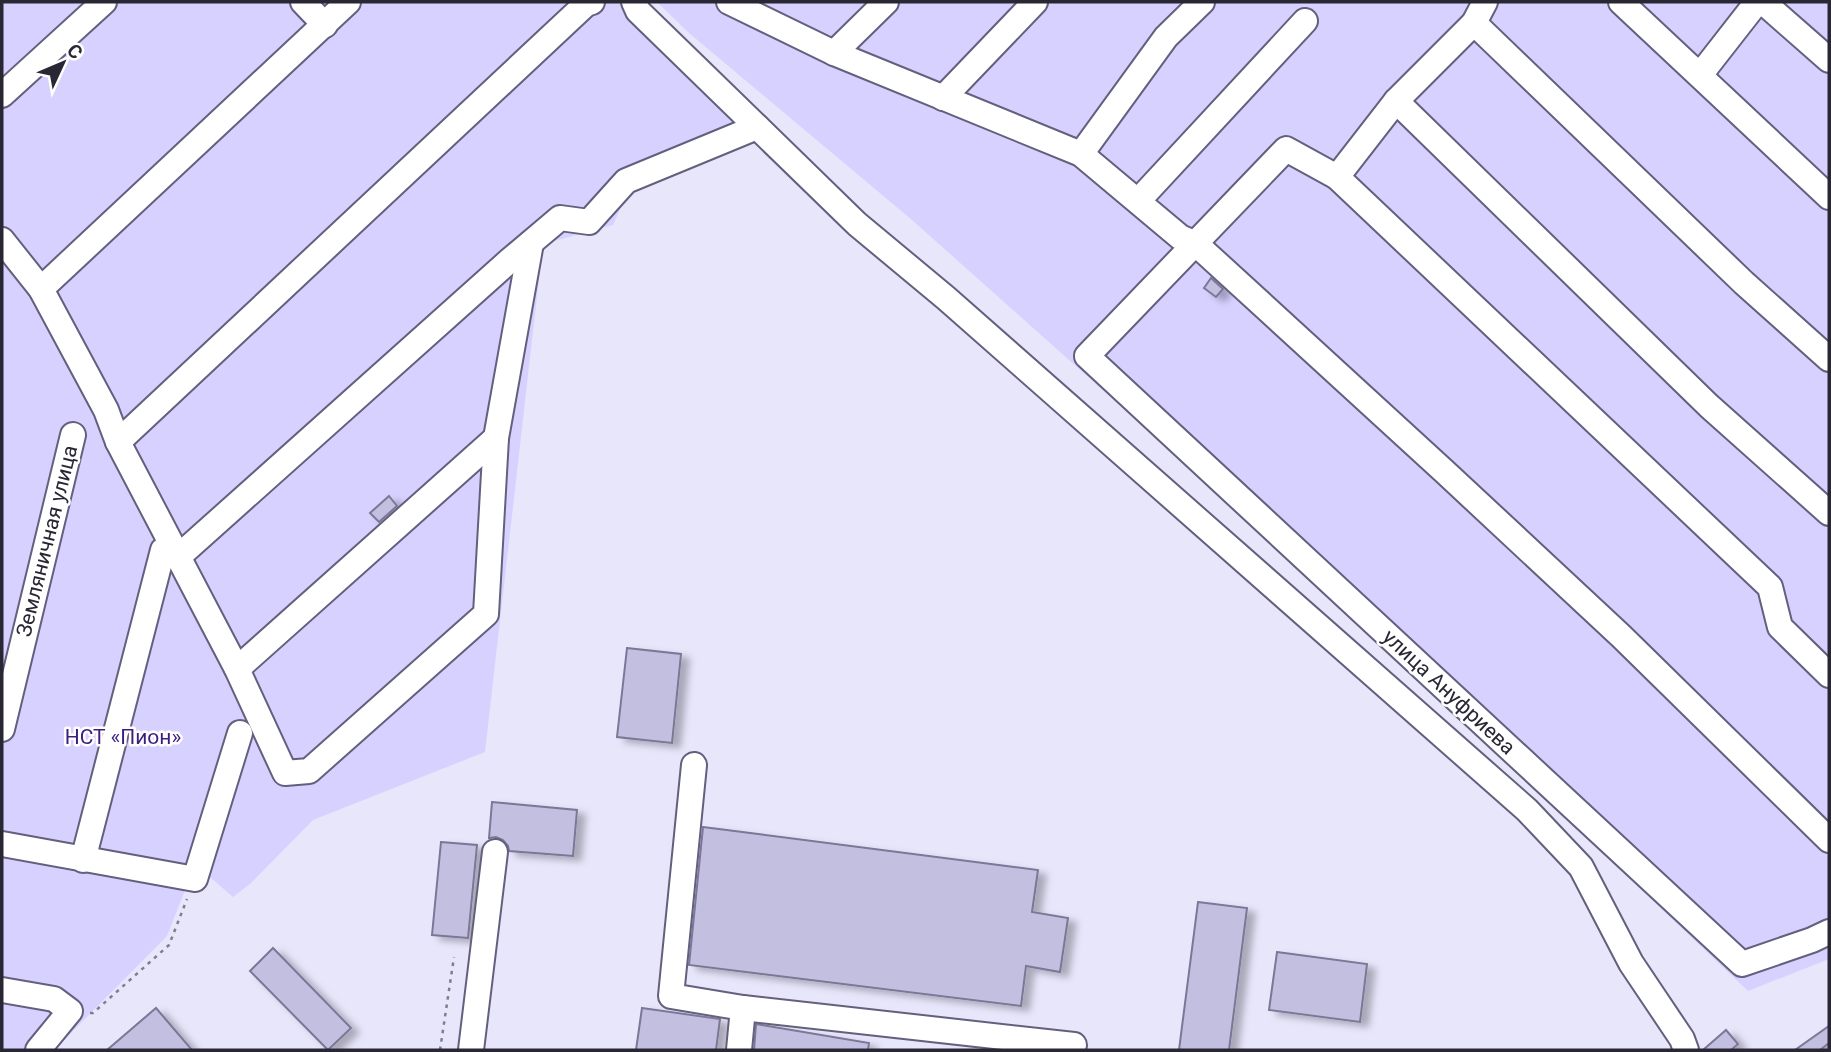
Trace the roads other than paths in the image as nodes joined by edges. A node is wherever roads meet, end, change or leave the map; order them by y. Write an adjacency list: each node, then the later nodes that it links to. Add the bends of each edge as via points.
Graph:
1 (104, 2): 19 (street)
2 (303, 2): 15 (street)
3 (348, 2): 15 (street)
4 (592, 2): 34 (street)
5 (634, 2): 22 (street)
6 (729, 2): 16 (street)
7 (886, 2): 16 (street)
8 (1035, 2): 20 (street)
9 (1202, 2): 23 (street, via 1166,37)
10 (1621, 2): 18 (street)
11 (1757, 2): 18 (street)
12 (1763, 2): 17 (street)
13 (1480, 13): 21 (street); 31 (street, via 1744,283)
14 (1305, 21): 26 (street)
15 (324, 25): 30 (street)
16 (834, 53): 20 (street)
17 (1829, 60)
18 (1700, 75): 25 (street)
19 (2, 95)
20 (943, 98): 23 (street)
21 (1396, 101): 24 (street); 35 (street, via 1709,406)
22 (757, 127): 28 (street, via 626,181 589,222 560,218); 54 (street, via 857,225 946,298 1527,810 1581,867 1631,963)
23 (1082, 153): 26 (street)
24 (1336, 177): 29 (street, via 1286,149); 38 (street, via 1770,587 1780,626)
25 (1829, 197)
26 (1138, 201): 29 (street, via 1180,237)
27 (2, 240): 30 (street)
28 (531, 243): 33 (street); 36 (street)
29 (1196, 244): 42 (street, via 1621,636); 46 (street, улица Ануфриева, via 1087,356 1742,964)
30 (41, 289): 34 (street)
31 (1829, 359)
32 (73, 435): 39 (street, Земляничная улица)
33 (496, 438): 37 (street); 37 (street, via 486,614 309,771 285,772)
34 (118, 442): 36 (street)
35 (1829, 513)
36 (170, 553): 37 (street); 45 (street)
37 (237, 669)
38 (1829, 675)
39 (2, 729)
40 (240, 733): 45 (street, via 195,879)
41 (694, 765): 48 (street, via 671,996)
42 (1829, 840)
43 (2, 844): 45 (street)
44 (495, 852): 52 (street)
45 (83, 860)
46 (1829, 932)
47 (2, 990): 51 (street, via 54,999 70,1011)
48 (743, 1008): 49 (street); 53 (street)
49 (1023, 1045): 50 (street)
50 (1074, 1045)
51 (38, 1050)
52 (471, 1050)
53 (738, 1050)
54 (1686, 1050)

